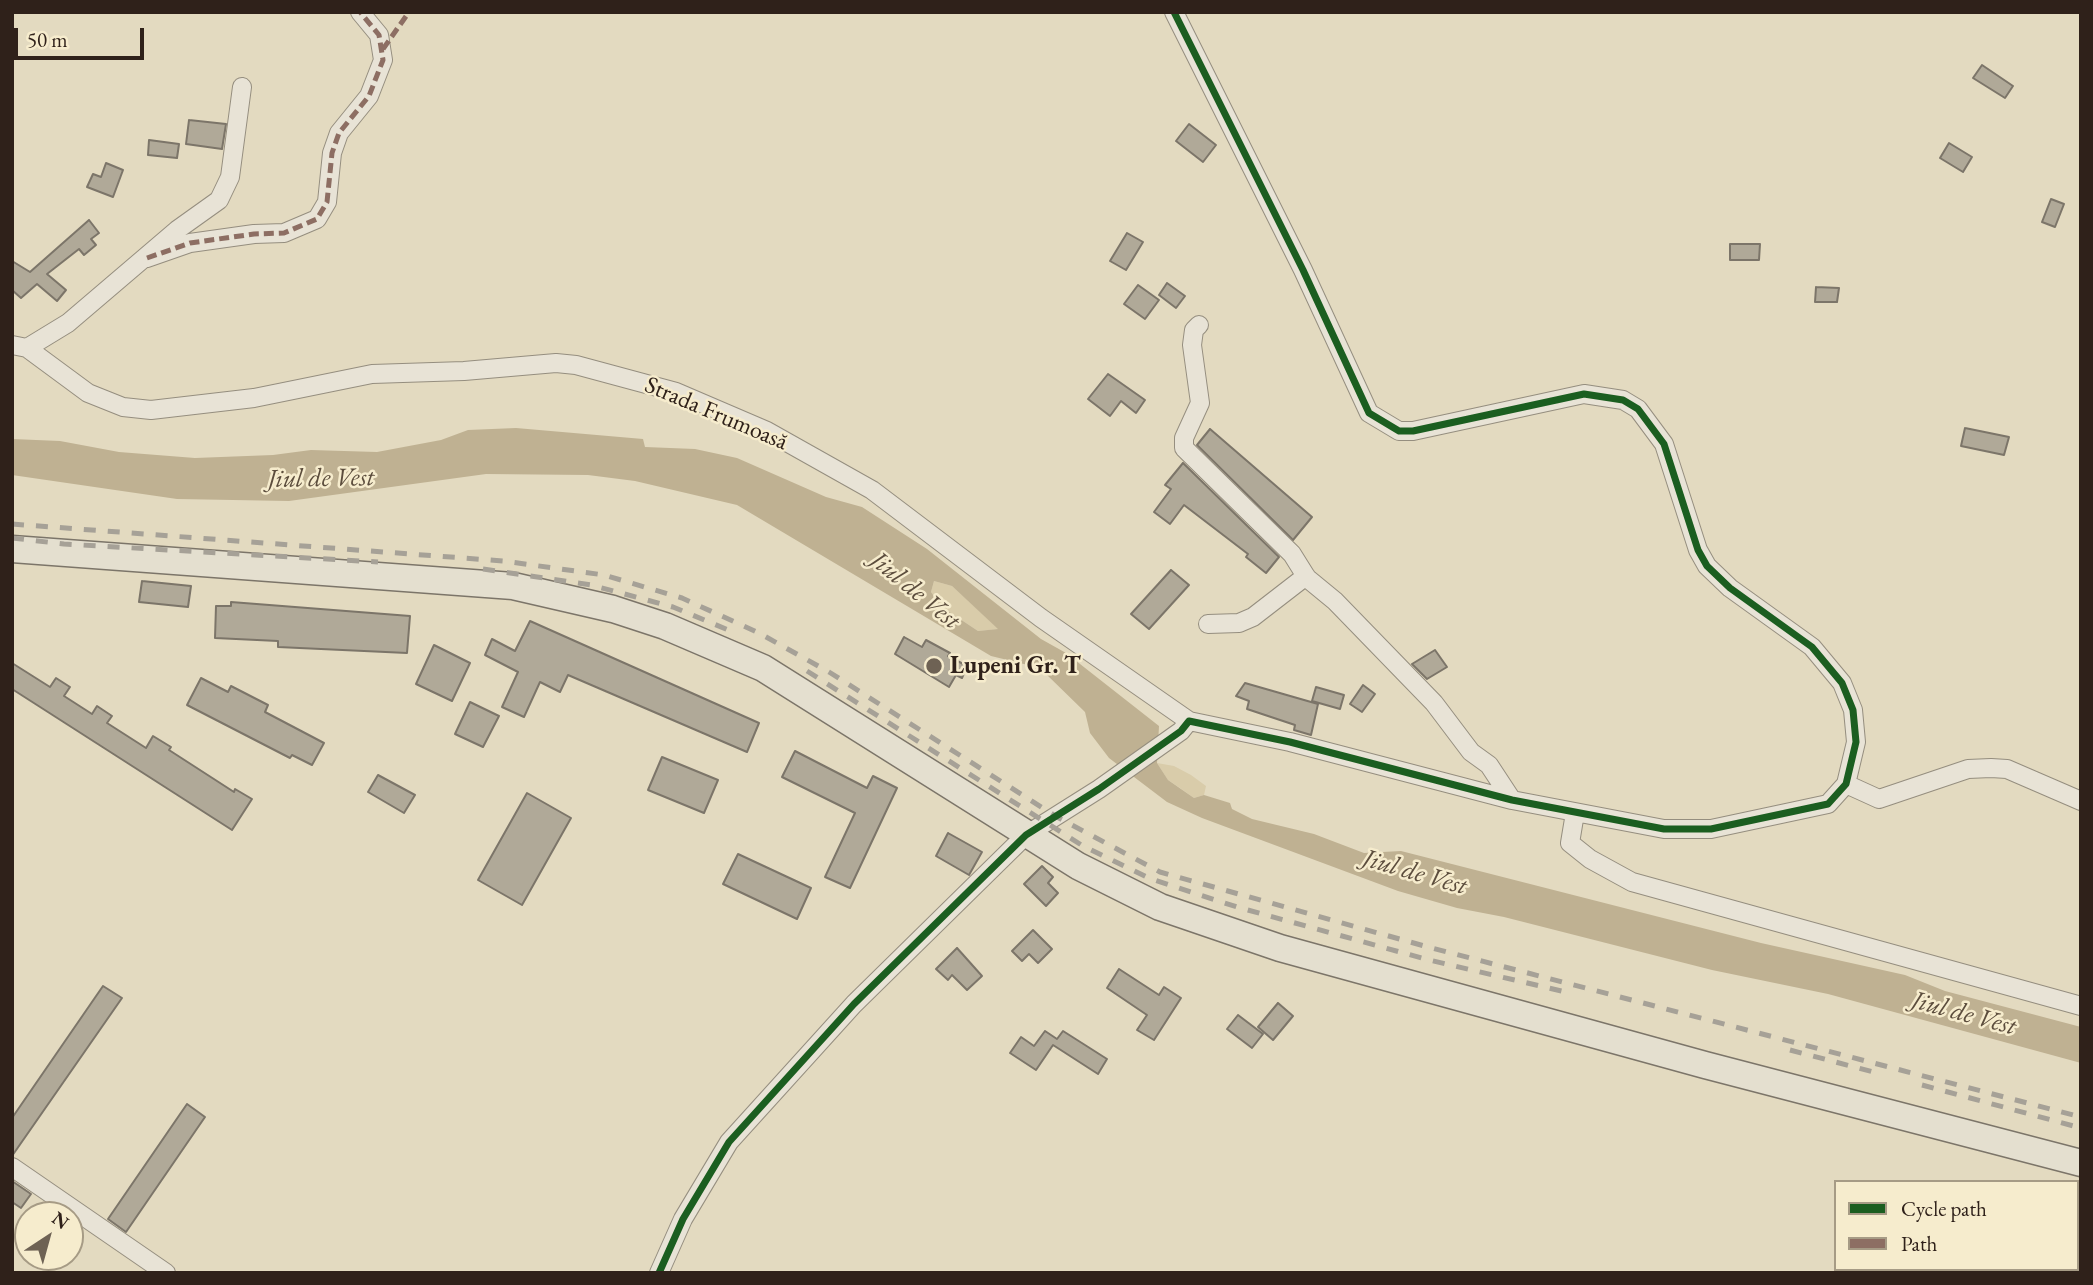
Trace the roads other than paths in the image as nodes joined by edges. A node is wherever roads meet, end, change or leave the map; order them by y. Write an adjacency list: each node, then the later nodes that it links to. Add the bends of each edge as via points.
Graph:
1 (360, 12): 4 (street, via 379,35 383,60 369,96 339,133 327,202 317,219 284,233 190,243)
2 (1174, 12): 11 (street, via 1369,413 1399,431 1584,394 1623,400 1638,409 1664,444 1707,566 1812,647 1842,683 1853,710 1856,742)
3 (242, 87): 4 (street, via 227,189)
4 (148, 258): 6 (street, via 68,323)
5 (1199, 326): 8 (street, via 1192,345 1200,403 1184,448 1292,554)
6 (20, 347): 10 (street, Strada Frumoasă, via 88,393 123,407 151,410 254,398 372,374 556,363 676,392 767,432 872,490)
7 (12, 550): 15 (main road, via 513,586 613,609 676,630 763,668)
8 (1306, 576): 9 (street, via 1253,617 1239,623); 12 (street, via 1434,703 1471,752 1489,765)
9 (1208, 624)
10 (1185, 726): 12 (street, via 1290,742); 15 (street)
11 (1846, 784): 13 (street, via 1879,799 1968,769 2007,769); 14 (street, via 1828,804 1711,829 1664,829)
12 (1512, 800): 14 (street)
13 (2081, 801)
14 (1575, 813): 16 (street, via 1570,843 1632,882)
15 (1026, 835): 17 (main road, via 1160,907 1280,948); 20 (street, via 855,1004 729,1142 683,1219)
16 (2081, 1006)
17 (2081, 1163)
18 (12, 1167): 19 (street)
19 (166, 1273)
20 (659, 1273)

